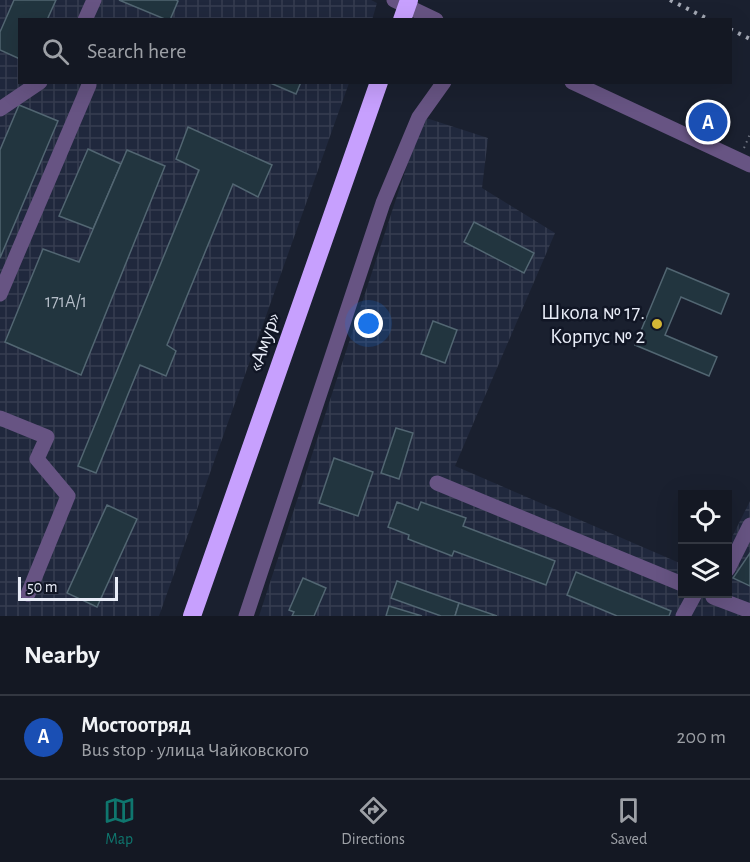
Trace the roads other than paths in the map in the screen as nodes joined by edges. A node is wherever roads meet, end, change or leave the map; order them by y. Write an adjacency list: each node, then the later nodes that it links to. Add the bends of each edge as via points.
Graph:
1 (94, 0): 4 (street)
2 (394, 0): 6 (street)
3 (409, 0): 5 (highway, bridge)
4 (86, 18)
5 (403, 18)
6 (432, 18)
7 (37, 84): 12 (street)
8 (89, 84): 14 (street)
9 (378, 84): 24 (highway, «Амур»)
10 (443, 84): 25 (street, via 419,117 382,203)
11 (576, 84): 13 (street)
12 (0, 109)
13 (750, 165)
14 (0, 294)
15 (0, 418): 20 (street, via 47,437 37,459 68,496)
16 (436, 483): 19 (street)
17 (750, 525): 18 (street)
18 (732, 561)
19 (678, 582)
20 (28, 594)
21 (693, 598): 26 (street)
22 (718, 598): 23 (street)
23 (750, 611)
24 (192, 616)
25 (246, 616)
26 (683, 616)

